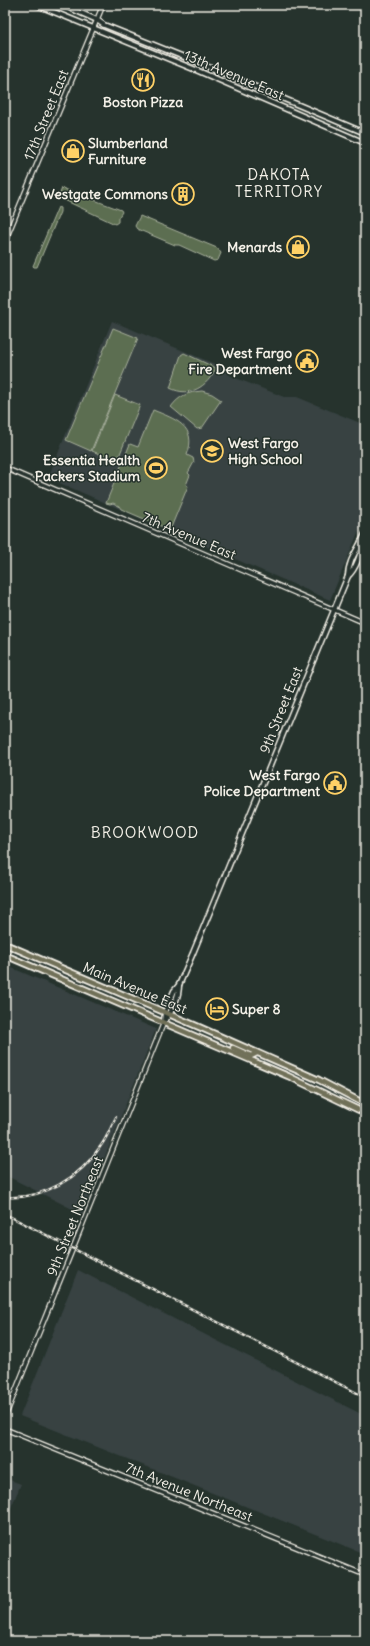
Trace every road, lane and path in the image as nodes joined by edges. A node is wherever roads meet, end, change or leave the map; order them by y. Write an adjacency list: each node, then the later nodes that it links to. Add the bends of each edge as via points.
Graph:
1 (37, 5): 5 (main road, 13th Avenue East)
2 (63, 5): 4 (main road, 13th Avenue East)
3 (103, 5): 4 (street, 17th Street East)
4 (97, 20): 5 (street, 17th Street East); 6 (main road, 13th Avenue East)
5 (93, 29): 7 (main road, 13th Avenue East, via 196,70); 8 (street, 17th Street East)
6 (365, 133)
7 (365, 143)
8 (5, 241)
9 (5, 468): 11 (street, 7th Avenue East)
10 (365, 534): 11 (main road, 9th Street East)
11 (335, 610): 12 (street, 7th Avenue East); 15 (main road, 9th Street East)
12 (365, 623)
13 (5, 944): 16 (main road, Main Avenue East)
14 (5, 955): 18 (main road, Main Avenue East)
15 (179, 985): 16 (main road, 9th Street East); 17 (main road, 9th Street East, via 179,993)
16 (165, 1012): 17 (main road, Main Avenue East); 18 (main road, 9th Street East)
17 (170, 1014): 18 (main road, 9th Street East); 20 (main road, Main Avenue East)
18 (164, 1022): 19 (main road, Main Avenue East); 23 (street, 9th Street Northeast)
19 (215, 1044): 20 (main road, via 251,1056); 22 (main road, Main Avenue East)
20 (257, 1053): 21 (main road, Main Avenue East, via 319,1080)
21 (365, 1104)
22 (365, 1112)
23 (5, 1417)
24 (5, 1429): 25 (street, 7th Avenue Northeast)
25 (365, 1575)

